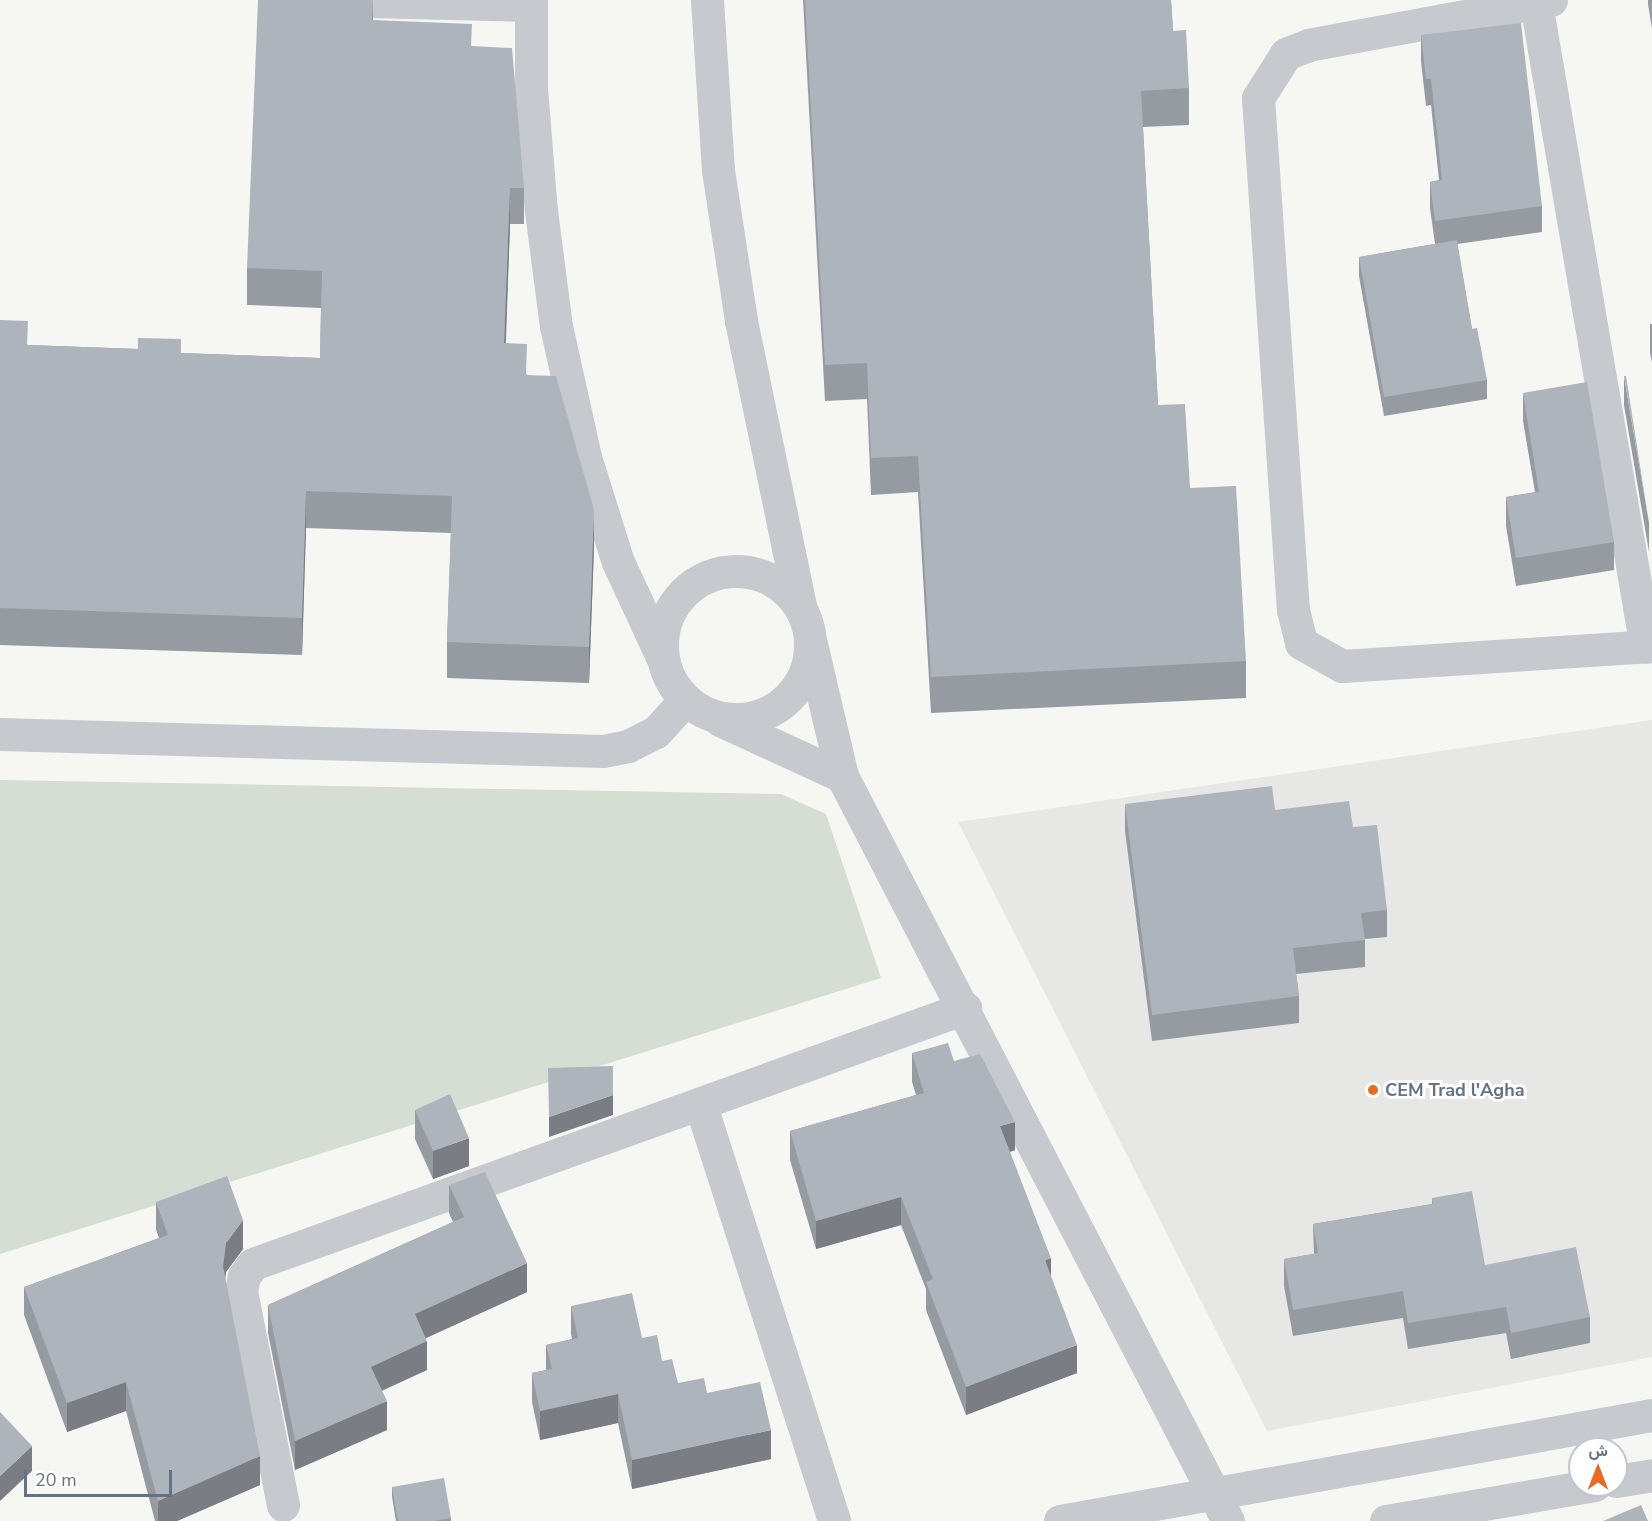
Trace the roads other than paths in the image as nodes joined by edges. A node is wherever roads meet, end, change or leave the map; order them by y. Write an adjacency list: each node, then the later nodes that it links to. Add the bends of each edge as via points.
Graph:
1 (327, 0): 4 (street)
2 (707, 0): 5 (street, via 718,170 737,298 769,472)
3 (1544, 1): 7 (street); 7 (street, via 1309,45 1286,54 1258,98 1293,610 1301,643 1342,666)
4 (531, 3): 8 (street, via 537,166 556,326 585,457 611,541)
5 (800, 607): 6 (street); 8 (street, via 784,588 761,575 736,571 711,575 688,588 671,608 662,631)
6 (811, 644): 9 (street, via 807,668 796,690 778,707 756,717 731,719); 11 (street)
7 (1649, 646)
8 (662, 657): 9 (street, via 670,680)
9 (696, 707): 10 (street, via 628,746 603,751); 11 (street)
10 (0, 734)
11 (842, 776): 12 (street)
12 (965, 1008): 13 (street); 19 (street)
13 (701, 1106): 18 (street, via 253,1264 244,1276 241,1292); 20 (street)
14 (1652, 1415): 19 (street)
15 (1652, 1475): 16 (street)
16 (1628, 1479)
17 (1568, 1490): 22 (street)
18 (283, 1505)
19 (1220, 1508): 21 (street)
20 (834, 1521)
21 (1060, 1521)
22 (1386, 1521)

